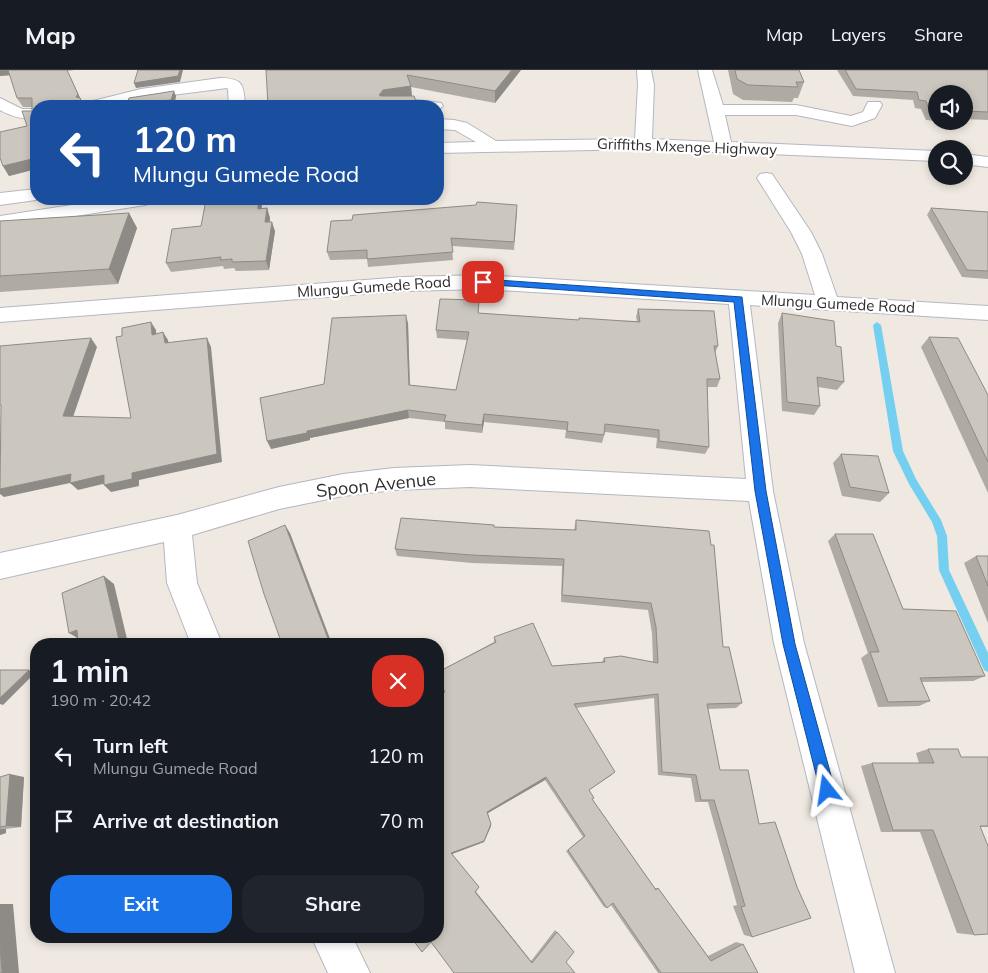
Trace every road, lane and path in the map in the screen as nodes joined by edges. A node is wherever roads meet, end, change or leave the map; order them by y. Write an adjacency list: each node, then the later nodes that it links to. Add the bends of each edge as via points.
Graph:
1 (644, 70): 12 (street)
2 (705, 70): 7 (street)
3 (116, 100): 4 (street, via 220,82 236,87)
4 (236, 100)
5 (0, 103): 9 (street, via 13,112)
6 (874, 105): 7 (street, via 869,115 852,121 796,110)
7 (716, 110): 14 (street)
8 (444, 113): 11 (street)
9 (30, 115)
10 (444, 124): 11 (street)
11 (461, 125): 13 (street)
12 (642, 144): 13 (street, Griffiths Mxenge Highway); 14 (street, Griffiths Mxenge Highway)
13 (492, 146): 15 (street, Griffiths Mxenge Highway)
14 (723, 147): 16 (street, Griffiths Mxenge Highway)
15 (444, 148)
16 (928, 156)
17 (988, 157): 18 (street)
18 (973, 158)
19 (973, 160): 20 (street)
20 (988, 162)
21 (766, 178): 27 (street, via 812,254)
22 (30, 195): 23 (street)
23 (1, 199)
24 (108, 205): 25 (street)
25 (0, 222)
26 (739, 299): 27 (street, Mlungu Gumede Road); 29 (street, Mlungu Gumede Road, via 447,282); 30 (street)
27 (828, 302): 28 (street, Mlungu Gumede Road)
28 (988, 313)
29 (0, 314)
30 (760, 491): 31 (street, Spoon Avenue, via 470,476 394,479 279,498); 36 (street, via 789,644)
31 (177, 527): 32 (street, Spoon Avenue); 33 (street, via 182,583)
32 (0, 566)
33 (205, 638)
34 (334, 943): 35 (street)
35 (350, 973)
36 (875, 973)

